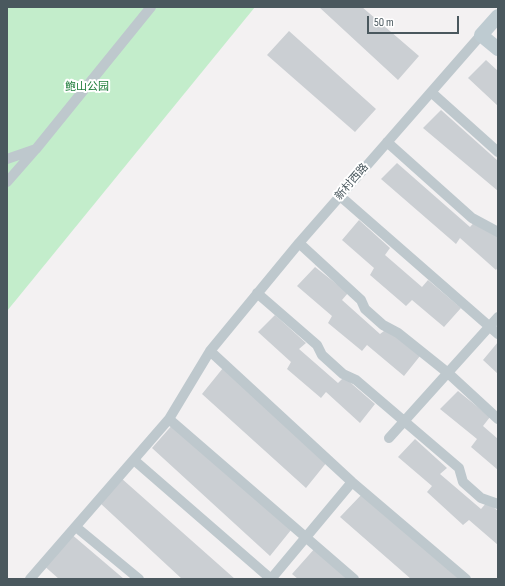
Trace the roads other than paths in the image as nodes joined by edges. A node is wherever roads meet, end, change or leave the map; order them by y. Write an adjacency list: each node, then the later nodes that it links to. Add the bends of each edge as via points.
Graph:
1 (151, 7): 7 (street)
2 (498, 16): 3 (street, 新村西路)
3 (481, 35): 4 (street); 5 (street, 新村西路)
4 (498, 49)
5 (432, 92): 6 (street, 新村西路); 8 (street)
6 (388, 142): 11 (street, 新村西路); 12 (street, via 472,218)
7 (36, 149): 9 (street); 10 (street)
8 (498, 152)
9 (7, 159)
10 (7, 182)
11 (340, 196): 13 (street, 新村西路); 16 (street)
12 (498, 232)
13 (299, 243): 14 (street, 新村西路); 19 (street, via 361,300 365,310 383,325 398,332)
14 (257, 294): 18 (street, 新村西路); 22 (street, via 317,345 322,355 343,374 356,380)
15 (498, 317): 16 (street)
16 (489, 327): 17 (street); 19 (street)
17 (498, 334)
18 (210, 351): 20 (street, 新村西路); 25 (street)
19 (448, 373): 21 (street); 22 (street)
20 (169, 419): 24 (street, 新村西路); 28 (street)
21 (498, 419)
22 (405, 421): 23 (street); 26 (street, via 459,468 463,482 481,498)
23 (390, 438)
24 (134, 460): 27 (street, 新村西路); 31 (street)
25 (352, 482): 28 (street); 33 (street)
26 (498, 504)
27 (76, 527): 29 (street, 新村西路); 30 (street)
28 (306, 538): 31 (street); 32 (street)
29 (30, 579)
30 (139, 579)
31 (271, 579)
32 (354, 579)
33 (466, 579)

